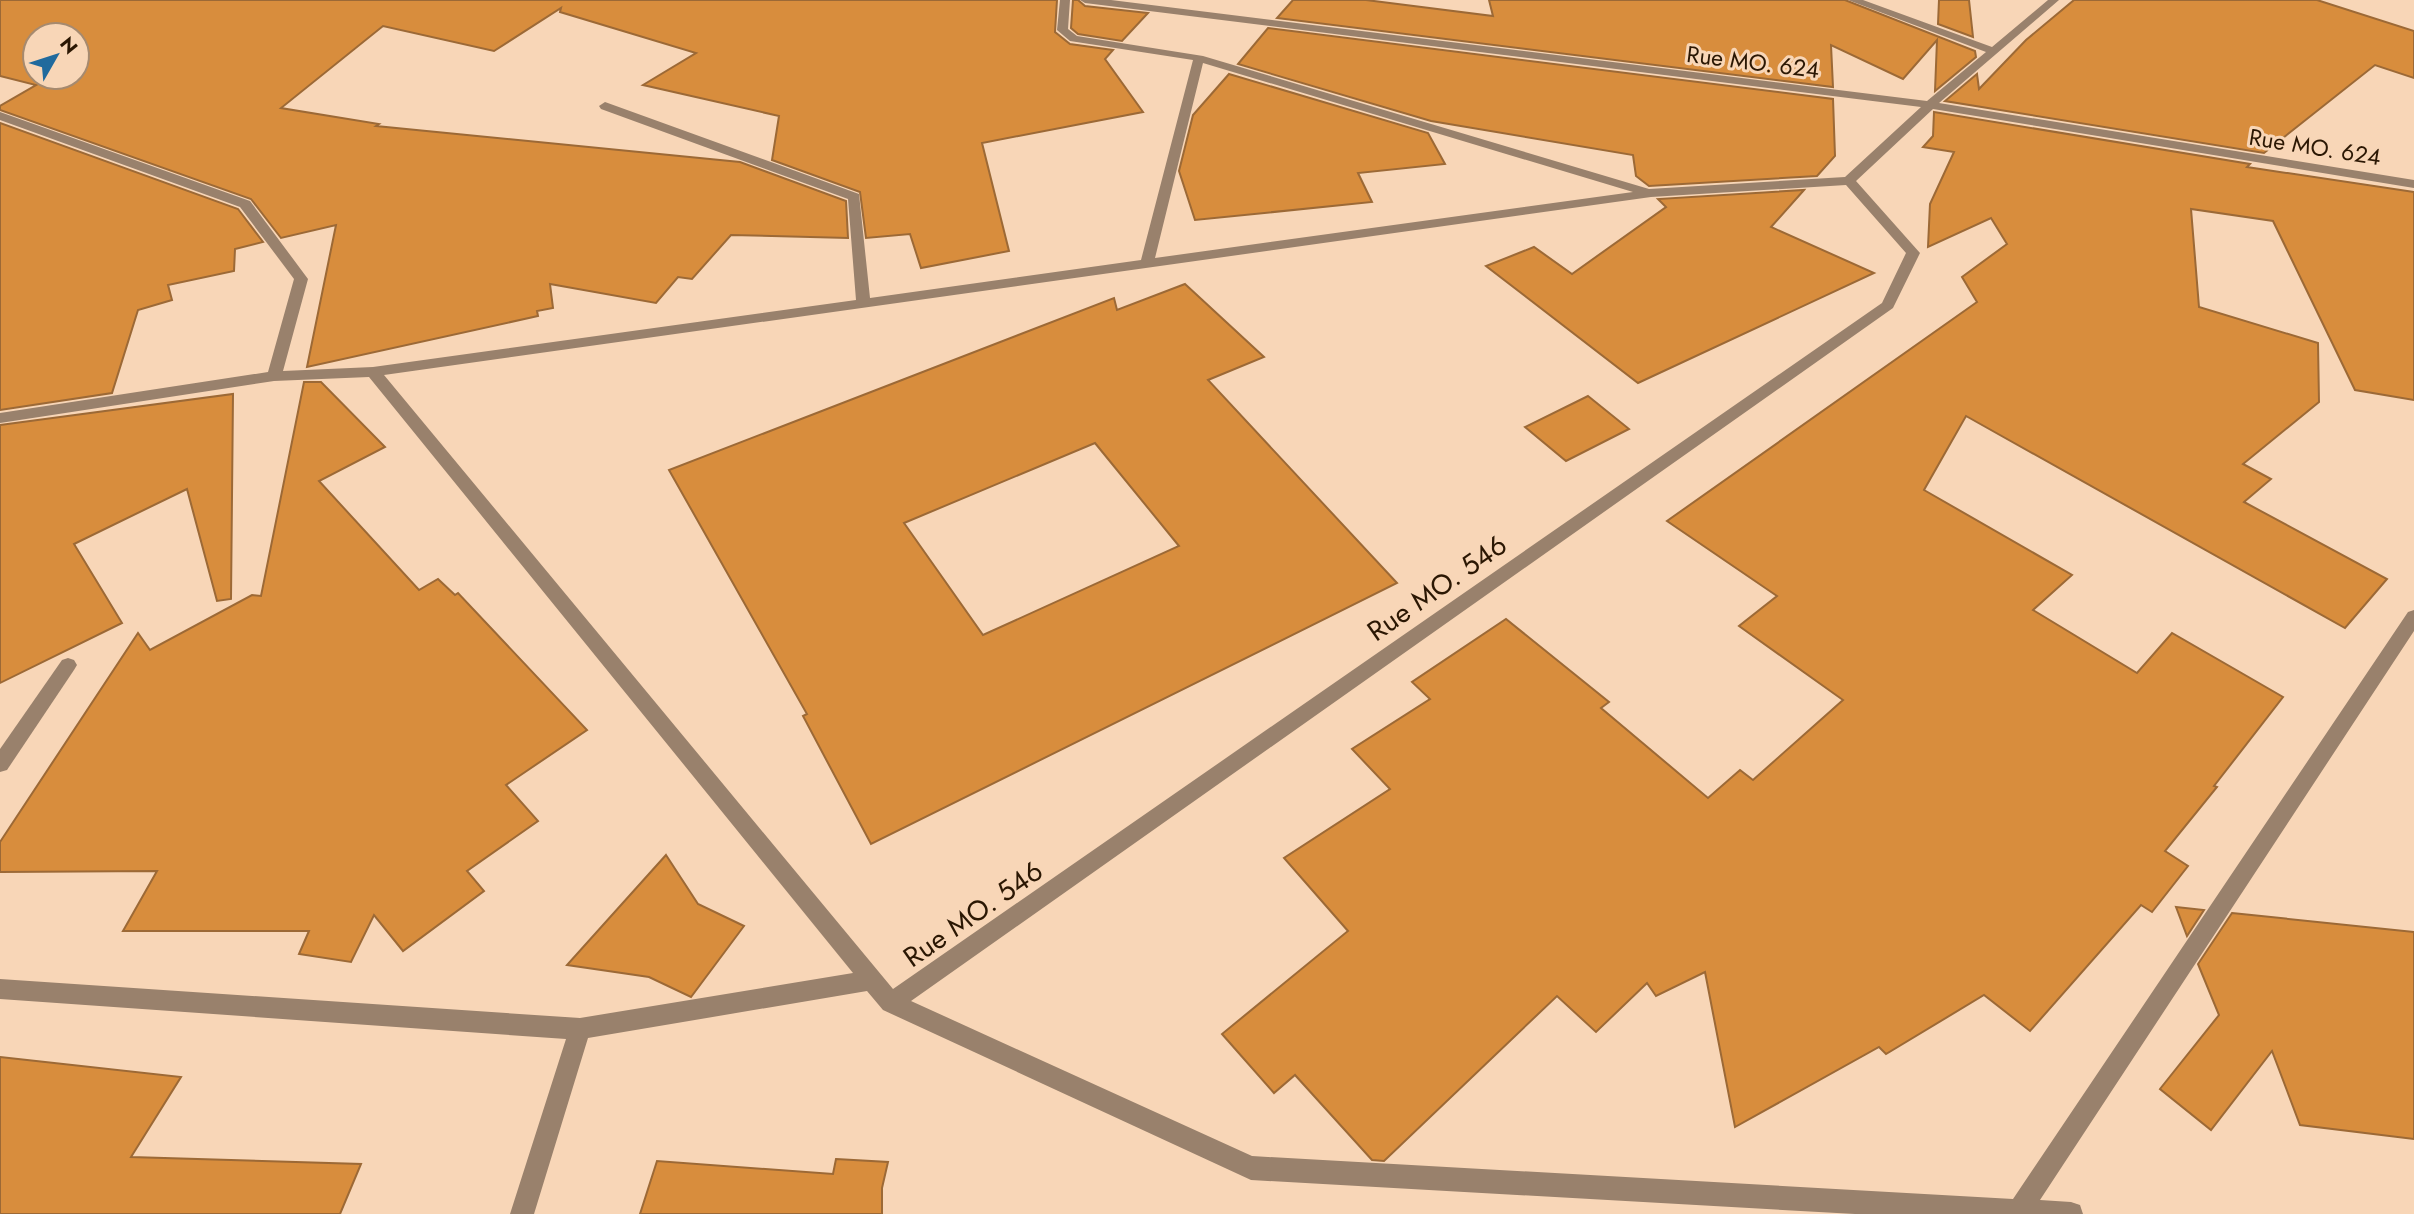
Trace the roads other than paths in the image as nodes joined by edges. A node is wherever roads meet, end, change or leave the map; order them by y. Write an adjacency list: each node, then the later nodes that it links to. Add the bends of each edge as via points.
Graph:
1 (1065, 0): 6 (street, via 1062,30 1074,39)
2 (1085, 0): 7 (street, Rue MO. 624)
3 (1853, 0): 5 (street)
4 (2054, 0): 5 (street)
5 (1993, 51): 7 (street)
6 (1199, 58): 12 (street); 13 (street)
7 (1930, 105): 10 (street); 11 (street, Rue MO. 624)
8 (605, 106): 14 (street, via 854,197)
9 (0, 116): 16 (street, via 245,204 301,279)
10 (1849, 181): 12 (street); 23 (street, Rue MO. 546, via 1913,253 1888,305)
11 (2414, 184)
12 (1651, 193): 13 (street)
13 (1147, 264): 14 (street)
14 (863, 303): 15 (street)
15 (373, 372): 16 (street); 21 (street)
16 (274, 376): 17 (street)
17 (0, 418)
18 (2414, 617): 25 (street)
19 (68, 665): 20 (street)
20 (0, 764)
21 (871, 980): 23 (street); 24 (street)
22 (0, 989): 24 (street)
23 (891, 1003): 25 (street, via 1251,1168)
24 (580, 1029): 26 (street)
25 (2018, 1212): 27 (street)
26 (522, 1214)
27 (2071, 1214)

